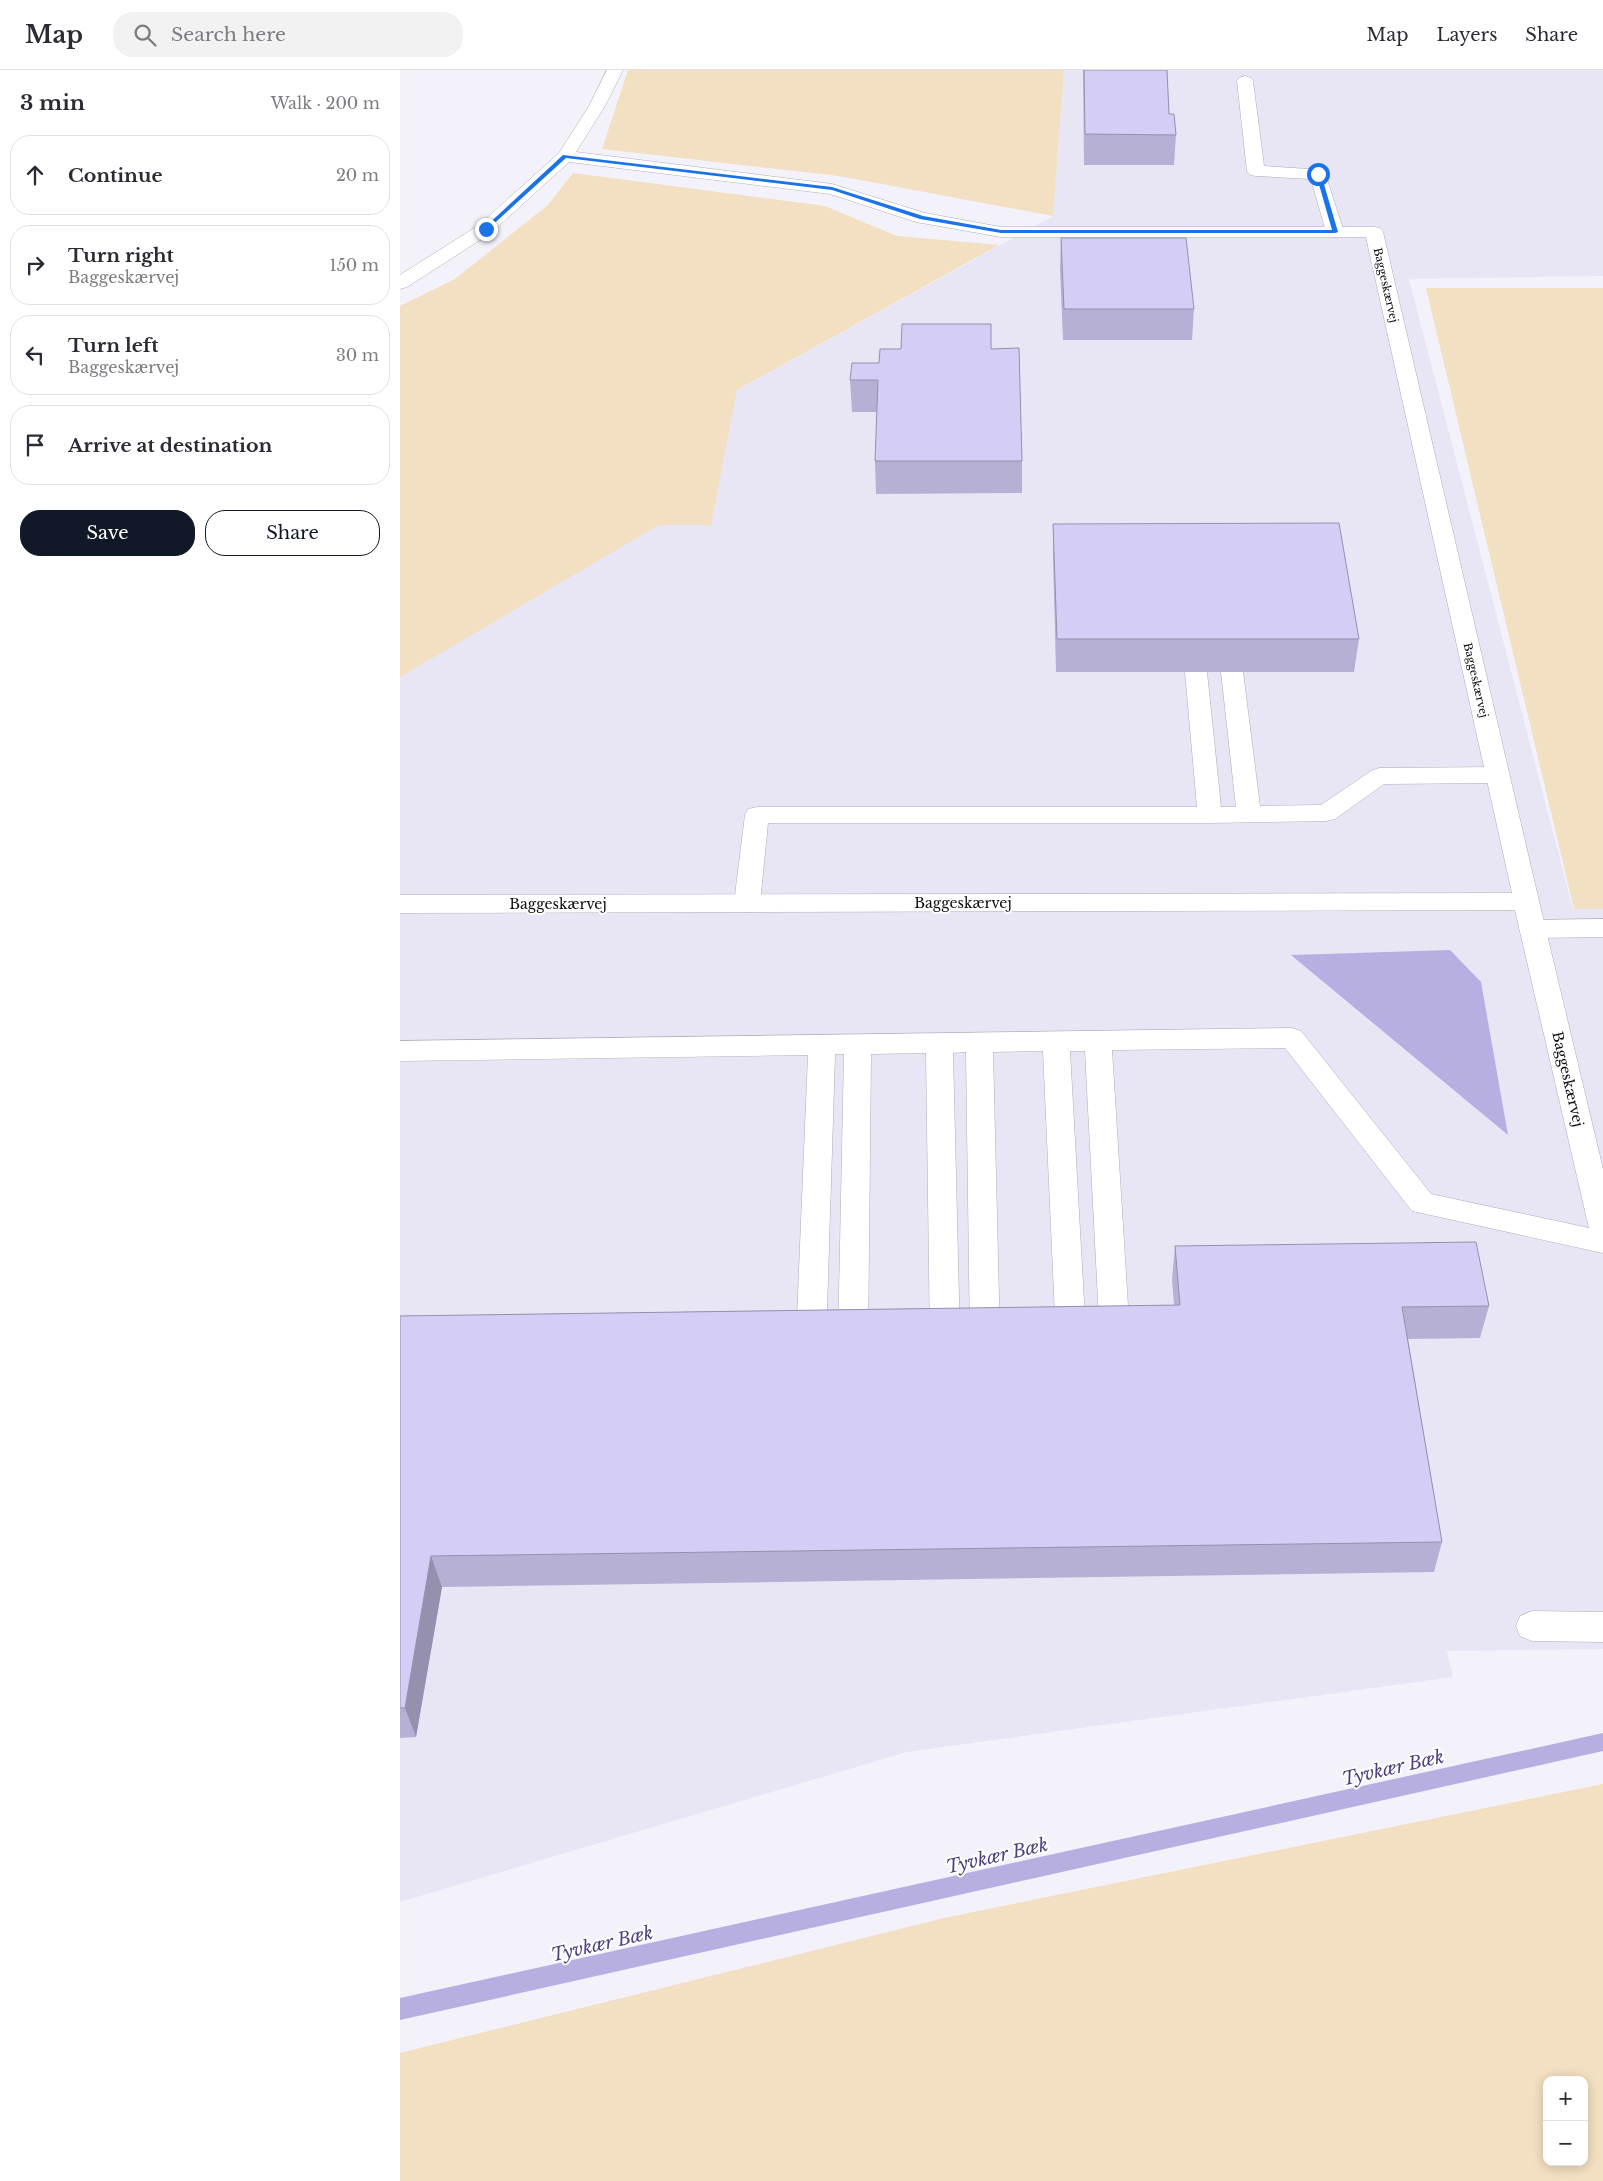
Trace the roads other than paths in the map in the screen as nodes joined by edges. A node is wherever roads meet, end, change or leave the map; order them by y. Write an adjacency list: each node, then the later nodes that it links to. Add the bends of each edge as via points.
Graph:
1 (615, 70): 3 (street, via 597,106)
2 (1245, 81): 4 (street, via 1256,171 1318,174)
3 (564, 156): 4 (street, Baggeskærvej, via 832,189 922,218 1001,232); 5 (street, via 486,229)
4 (1335, 232): 8 (street, Baggeskærvej, via 1374,232)
5 (400, 283)
6 (1196, 672): 10 (street)
7 (1232, 672): 9 (street)
8 (1497, 775): 9 (street, via 1379,776 1326,813); 11 (street, Baggeskærvej)
9 (1249, 814): 10 (street)
10 (1210, 815): 12 (street, via 757,815)
11 (1526, 901): 12 (street, Baggeskærvej); 15 (street, Baggeskærvej)
12 (747, 903): 13 (street, Baggeskærvej)
13 (400, 904)
14 (1603, 928): 15 (street)
15 (1532, 929): 23 (street, Baggeskærvej)
16 (1098, 1040): 17 (street); 24 (street, via 1292,1038 1422,1203); 26 (street)
17 (1056, 1041): 18 (street); 25 (street)
18 (979, 1042): 19 (street); 28 (street)
19 (939, 1043): 20 (street); 27 (street)
20 (858, 1044): 21 (street); 30 (street)
21 (822, 1045): 22 (street); 29 (street)
22 (400, 1051)
23 (1603, 1228)
24 (1603, 1242)
25 (1071, 1338)
26 (1115, 1338)
27 (945, 1340)
28 (985, 1340)
29 (811, 1342)
30 (853, 1342)
31 (1532, 1626): 32 (street)
32 (1603, 1627)

